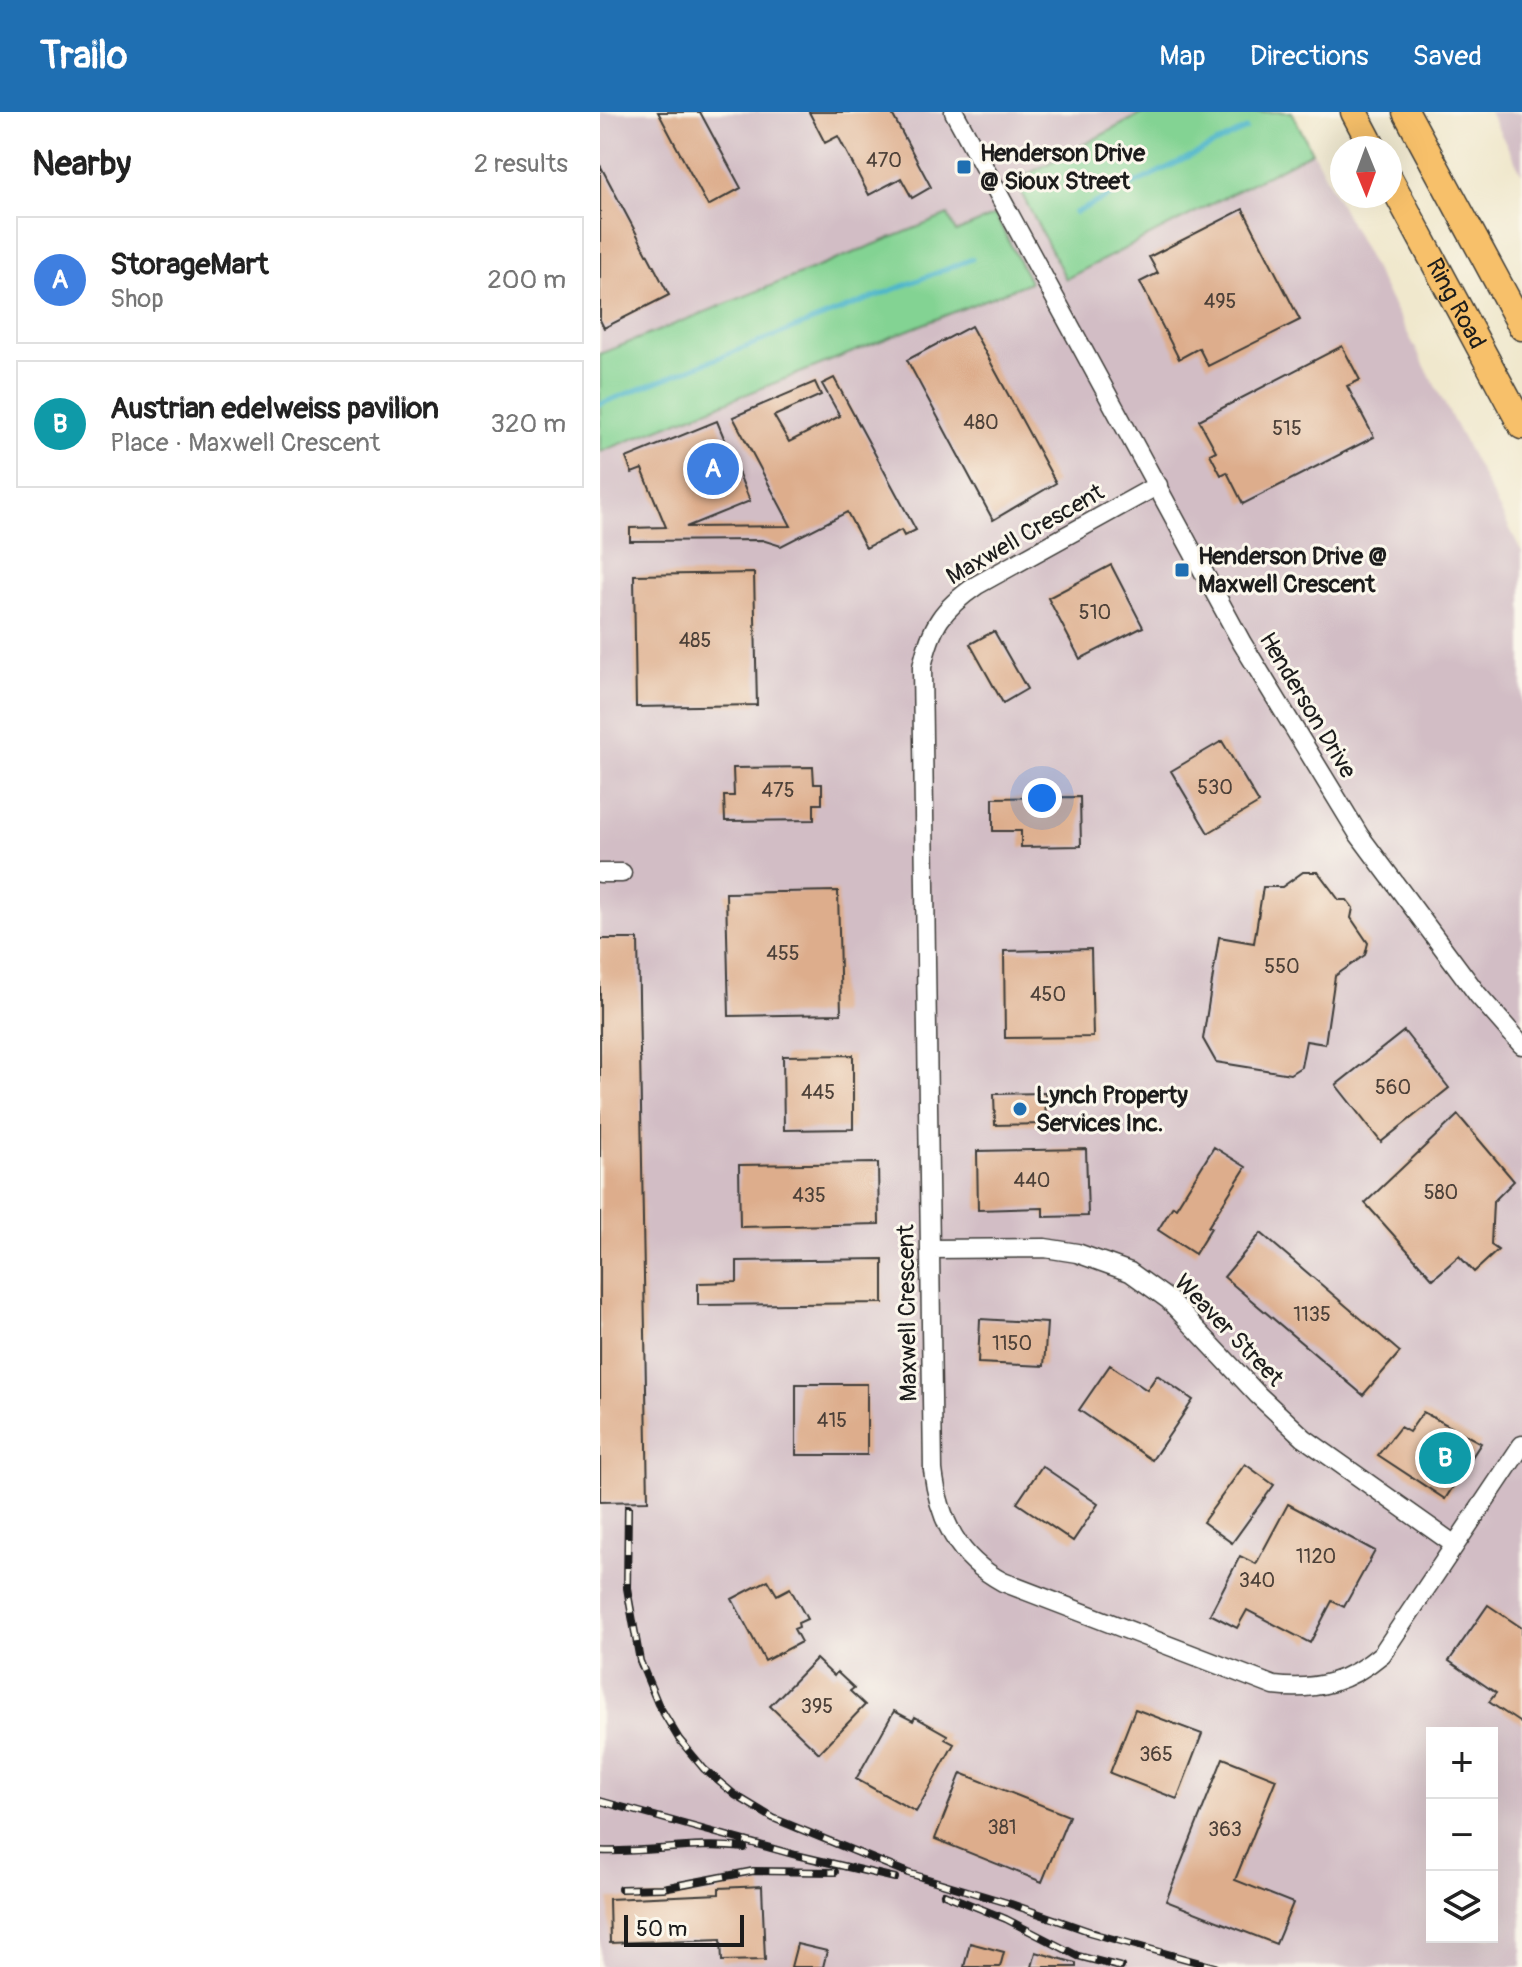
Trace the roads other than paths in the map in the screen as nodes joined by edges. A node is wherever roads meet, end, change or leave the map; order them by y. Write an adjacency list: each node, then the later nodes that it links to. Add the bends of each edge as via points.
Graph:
1 (954, 112): 8 (street, Henderson Drive)
2 (1354, 112): 4 (highway)
3 (1406, 112): 6 (highway, Ring Road)
4 (1367, 136)
5 (1402, 202): 7 (highway, Ring Road)
6 (1522, 327)
7 (1522, 426)
8 (1158, 485): 11 (street, Henderson Drive, via 1242,643 1359,835 1478,995); 12 (street, Maxwell Crescent, via 954,601 927,642 922,681)
9 (600, 873): 10 (street)
10 (622, 873)
11 (1522, 1045)
12 (930, 1249): 14 (street, Weaver Street, via 1045,1248 1130,1272 1169,1300 1304,1438); 14 (street, Maxwell Crescent, via 935,1487 951,1535 987,1573 1274,1686 1308,1688 1353,1676 1382,1654)
13 (1522, 1445): 14 (street, Maxwell Crescent)
14 (1455, 1545)

